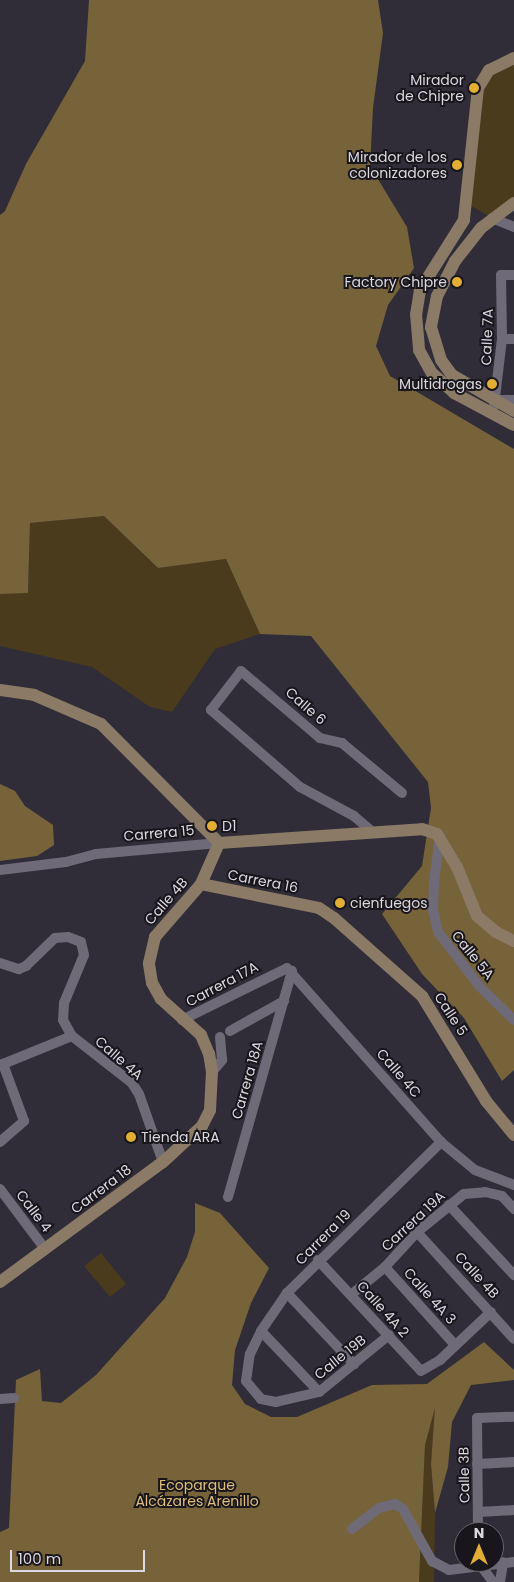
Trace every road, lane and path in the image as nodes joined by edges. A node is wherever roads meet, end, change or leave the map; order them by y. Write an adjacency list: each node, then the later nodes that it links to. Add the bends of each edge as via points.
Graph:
1 (514, 58): 9 (street, via 489,70 478,88 464,220 420,290 416,314 419,350 432,373 454,393)
2 (514, 203): 3 (street)
3 (492, 218): 4 (street); 9 (street, via 476,234 442,281 431,327 441,360 452,375)
4 (514, 227)
5 (514, 276): 6 (street, Calle 7A, via 501,275)
6 (502, 339): 7 (street); 9 (street, Calle 7A)
7 (514, 339)
8 (514, 400): 9 (street)
9 (495, 405): 10 (street); 11 (street)
10 (514, 411)
11 (514, 425)
12 (0, 690): 16 (street, via 34,695 101,724)
13 (402, 793): 14 (street, Calle 6, via 342,743 320,738 241,671 211,710 300,788 354,816)
14 (374, 833): 15 (street, Carrera 15, via 422,829); 16 (street, Carrera 15)
15 (440, 836): 20 (street, via 477,916 496,932); 25 (street, Calle 5A, via 433,910 438,932 480,987)
16 (219, 843): 17 (street, Carrera 15, via 96,854 66,862); 18 (street, Calle 4B)
17 (0, 870)
18 (201, 884): 19 (street, Carrera 16); 24 (street, Calle 4B, via 155,937 149,963 152,983 161,999)
19 (319, 908): 31 (street, Calle 5, via 422,996 486,1101)
20 (514, 941)
21 (0, 964): 27 (street, via 19,969 26,966 55,938 68,937 81,942 84,955 62,1011)
22 (292, 971): 23 (street, Carrera 18A); 24 (street, Carrera 17A, via 282,968 275,971); 33 (street, Calle 4C)
23 (284, 1001): 26 (street); 37 (street, Carrera 18A)
24 (182, 1020): 29 (street, Calle 4B, via 201,1035)
25 (514, 1020)
26 (230, 1031)
27 (72, 1036): 32 (street, via 3,1064 24,1120); 34 (street, Calle 4A, via 132,1083 139,1094)
28 (220, 1037): 29 (street, via 222,1060)
29 (212, 1072): 30 (street, Calle 4B)
30 (210, 1110): 34 (street, Carrera 18, via 202,1126)
31 (514, 1135)
32 (0, 1142)
33 (442, 1142): 35 (street, Calle 4C, via 475,1170); 42 (street, Carrera 19)
34 (162, 1162): 41 (street, Carrera 18)
35 (514, 1185)
36 (0, 1189): 41 (street, Calle 4)
37 (228, 1197)
38 (449, 1205): 39 (street, Carrera 19A, via 464,1194 485,1192 502,1196); 40 (street, Carrera 19A); 44 (street)
39 (514, 1209)
40 (417, 1232): 43 (street, Carrera 19A); 48 (street, Calle 4B)
41 (46, 1249): 45 (street, Carrera 18)
42 (318, 1260): 46 (street, Carrera 19); 47 (street, Calle 4A 2)
43 (385, 1266): 47 (street, Carrera 19A); 52 (street, Calle 4A 3)
44 (514, 1275)
45 (0, 1282)
46 (287, 1293): 49 (street, Carrera 19); 53 (street)
47 (352, 1294): 50 (street, Calle 4A 2)
48 (491, 1312): 51 (street, Calle 4B); 52 (street)
49 (261, 1331): 54 (street); 57 (street, Carrera 19, via 246,1368 246,1381 261,1398)
50 (389, 1334): 52 (street, Calle 4A 2, via 418,1369 430,1368); 53 (street, Calle 19B)
51 (514, 1339)
52 (454, 1344)
53 (354, 1364): 54 (street, Calle 19B)
54 (319, 1392): 57 (street, Calle 19B)
55 (14, 1398): 56 (street)
56 (0, 1399)
57 (276, 1402)
58 (514, 1417): 60 (street, Calle 3B, via 477,1418)
59 (514, 1462): 60 (street)
60 (477, 1464): 62 (street, Calle 3B)
61 (514, 1510): 62 (street)
62 (478, 1512): 63 (street, Calle 3B)
63 (478, 1522)
64 (352, 1529): 66 (street, via 379,1508 395,1504 403,1509 432,1561 449,1570)
65 (509, 1562): 69 (street)
66 (454, 1569)
67 (485, 1572): 68 (street)
68 (493, 1582)
69 (500, 1582)

